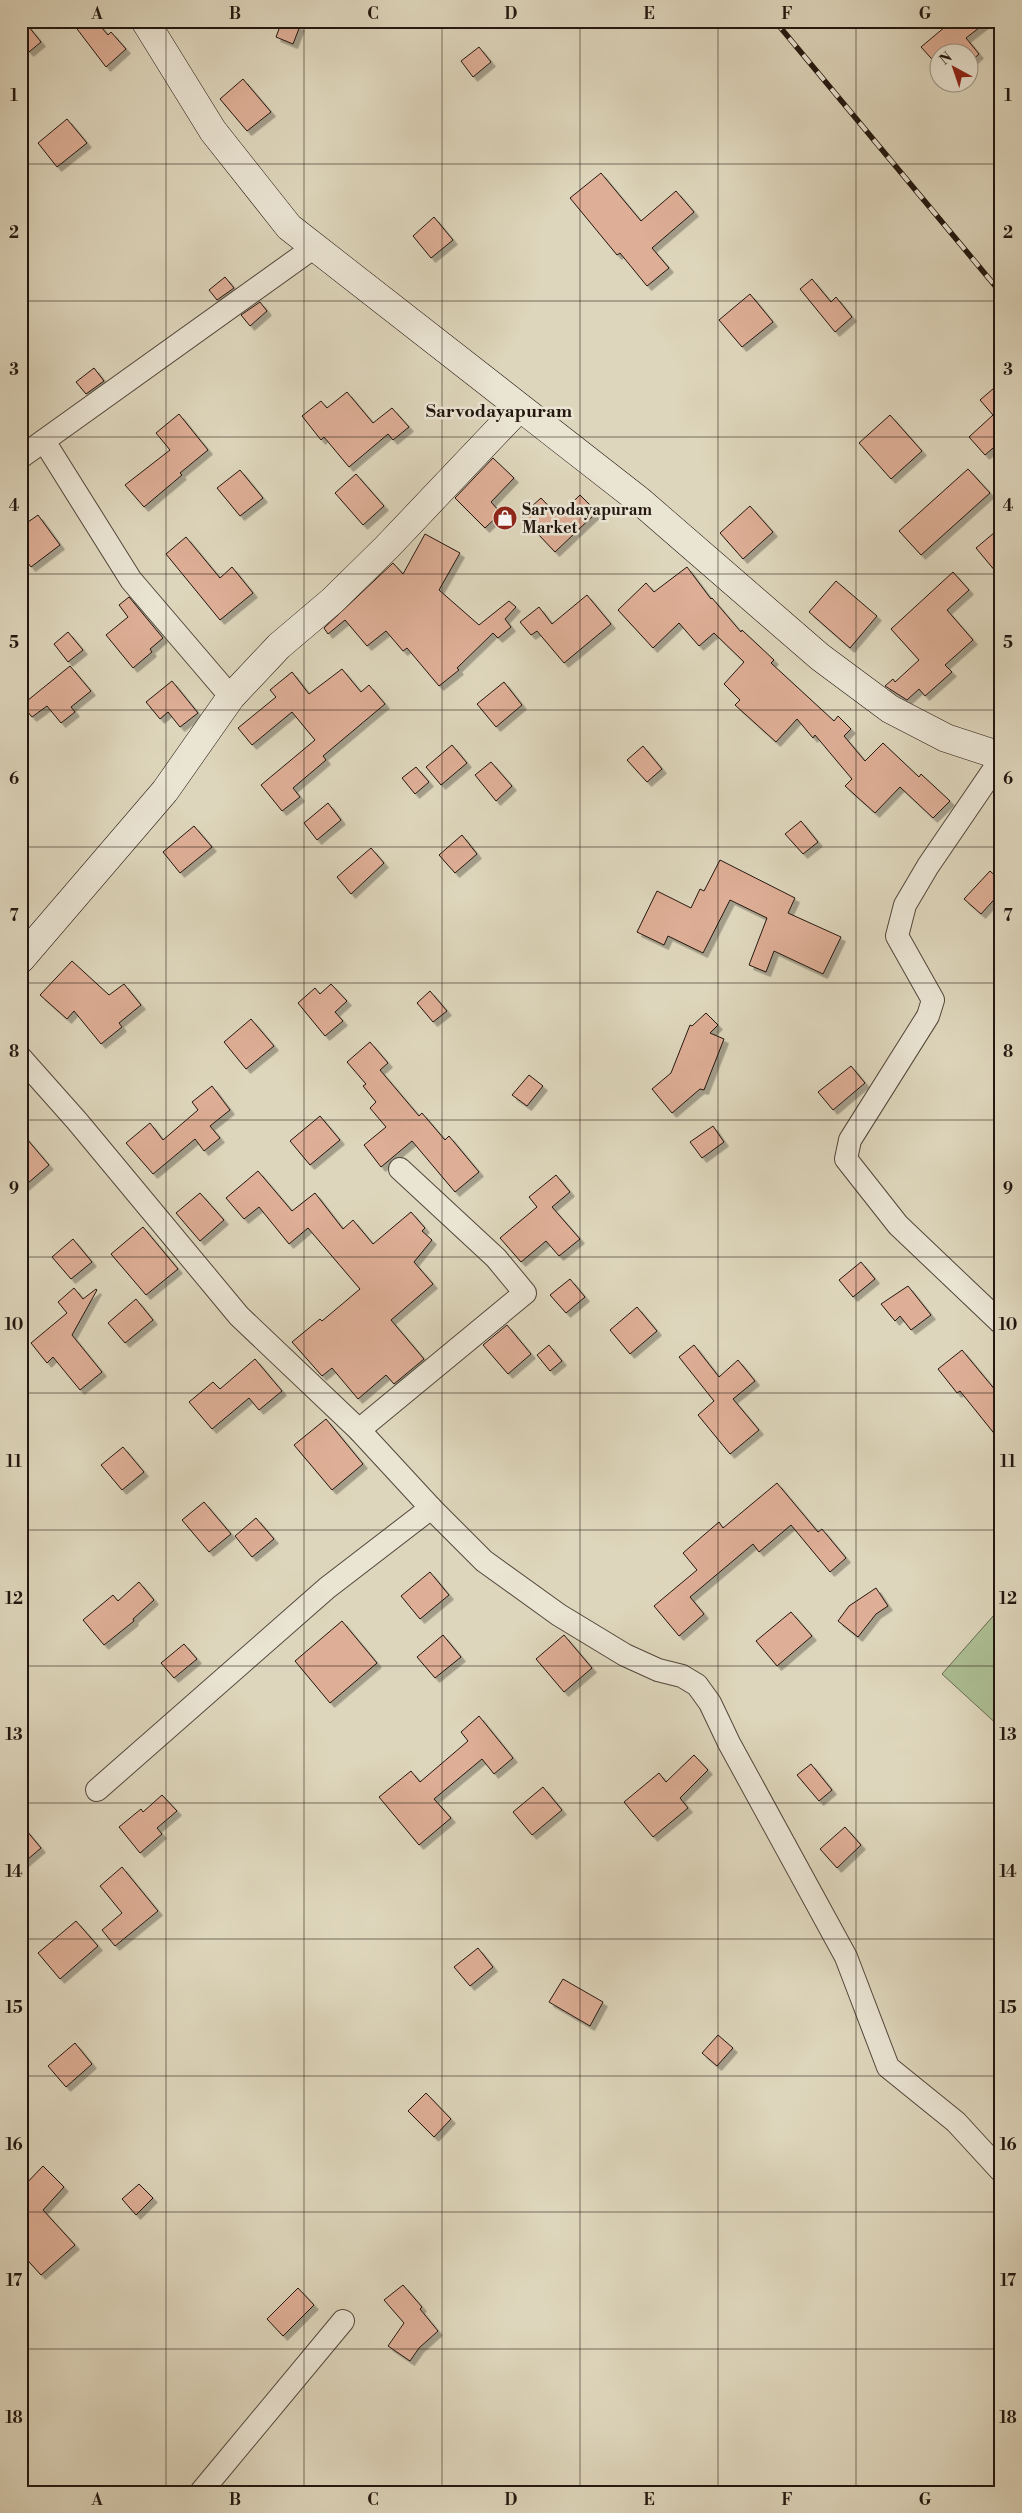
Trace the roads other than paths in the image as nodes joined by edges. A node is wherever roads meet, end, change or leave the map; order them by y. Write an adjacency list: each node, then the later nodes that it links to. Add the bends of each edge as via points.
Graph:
1 (145, 21): 2 (street, via 213,131 289,227)
2 (313, 248): 3 (street); 4 (street)
3 (520, 408): 6 (street, via 387,548 279,646); 7 (street, via 640,501 820,657 890,709 946,738)
4 (44, 441): 5 (street); 6 (street, via 131,580)
5 (21, 457)
6 (231, 697): 8 (street, via 165,791)
7 (1001, 757): 11 (street, via 905,905 897,936 933,1000 928,1016 850,1140 846,1159 898,1225)
8 (21, 959)
9 (21, 1058): 12 (street, via 78,1121 239,1316)
10 (400, 1169): 12 (street, via 496,1258 525,1293)
11 (1001, 1322)
12 (359, 1430): 13 (street)
13 (431, 1508): 14 (street, via 327,1588); 15 (street, via 484,1561 559,1615 625,1655 658,1670 682,1676 697,1685 710,1702 729,1744 846,1957 888,2067 956,2122)
14 (97, 1790)
15 (1001, 2171)
16 (343, 2321): 17 (street)
17 (201, 2492)

